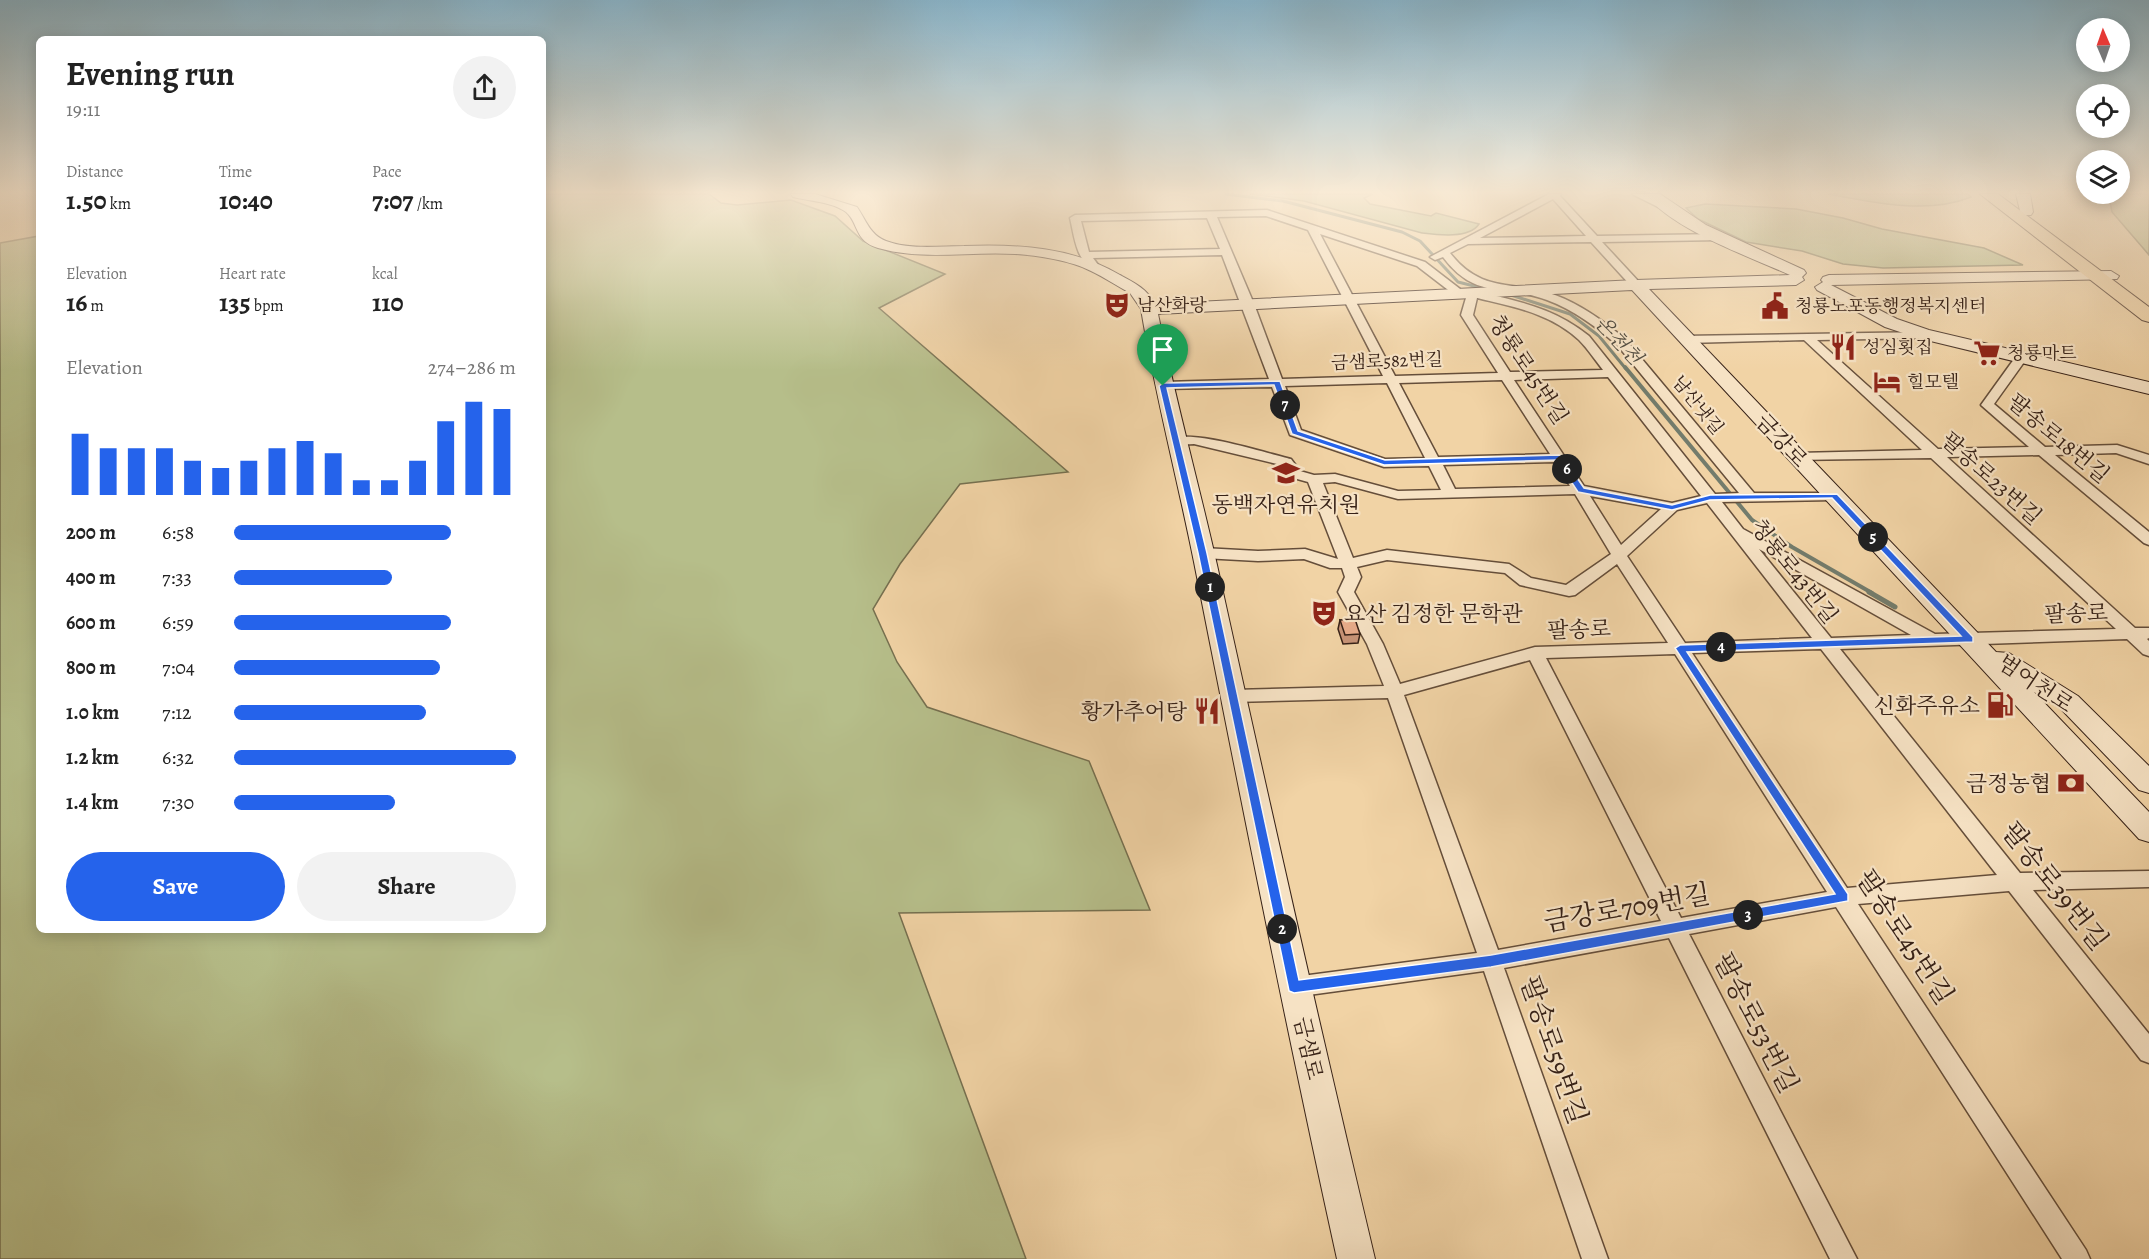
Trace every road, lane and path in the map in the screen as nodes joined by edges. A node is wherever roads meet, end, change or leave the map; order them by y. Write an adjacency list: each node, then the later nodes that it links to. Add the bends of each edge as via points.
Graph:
1 (1227, 252): 22 (street)
2 (1444, 252): 19 (street, 남산냇길, via 1469,279)
3 (1037, 253): 13 (main road)
4 (1087, 253): 13 (street)
5 (1214, 253): 13 (street)
6 (1325, 253): 21 (street)
7 (1386, 253): 14 (street)
8 (1442, 253): 14 (street)
9 (1607, 253): 18 (street)
10 (1750, 253): 16 (main road)
11 (2071, 253): 15 (main road)
12 (2076, 253): 15 (main road)
13 (1089, 260): 24 (main road, via 1136,290)
14 (1420, 264): 20 (street)
15 (2104, 276): 17 (main road); 23 (main road); 25 (main road)
16 (1797, 277): 17 (main road, via 1816,274); 18 (main road)
17 (1826, 284): 26 (main road, via 1891,323)
18 (1636, 285): 19 (main road); 28 (main road, 금강로)
19 (1524, 290): 20 (main road); 47 (street, 남산냇길, via 1578,309 1622,343)
20 (1466, 293): 21 (main road); 30 (street, 청룡로43번길, via 1526,304 1559,319 1585,339); 31 (street, 청룡로45번길, via 1467,315)
21 (1348, 299): 22 (main road); 32 (street)
22 (1248, 304): 24 (main road); 33 (street)
23 (2149, 305)
24 (1149, 309): 34 (main road, 금샘로)
25 (2149, 316)
26 (1924, 334): 27 (street); 29 (main road)
27 (1806, 336): 28 (street); 38 (street, 팔송로23번길)
28 (1687, 339): 39 (main road, 금강로)
29 (2021, 358): 35 (main road); 37 (street, 팔송로18번길, via 1987,405)
30 (1612, 373): 31 (street, 금샘로582번길); 48 (street, 청룡로43번길)
31 (1506, 376): 32 (street, 금샘로582번길); 40 (street, 청룡로45번길)
32 (1389, 379): 33 (street, 금샘로582번길); 42 (street)
33 (1277, 382): 34 (street, 금샘로582번길); 42 (street, via 1295,432 1384,463)
34 (1163, 386): 36 (main road, 금샘로)
35 (2149, 388)
36 (1176, 441): 43 (street, via 1194,440 1286,462 1295,474); 52 (main road, 금샘로)
37 (2040, 451): 38 (street); 41 (street, via 2117,449); 51 (street, 팔송로18번길)
38 (1934, 454): 39 (street); 55 (street, 팔송로23번길)
39 (1798, 457): 46 (main road, 금강로)
40 (1559, 458): 42 (street); 44 (street, 청룡로45번길)
41 (2149, 460)
42 (1434, 461): 45 (street)
43 (1314, 479): 45 (street, via 1335,478 1398,495); 54 (street)
44 (1581, 490): 45 (street); 49 (street); 53 (street, 청룡로45번길)
45 (1450, 493)
46 (1834, 496): 47 (street); 57 (main road, 금강로)
47 (1747, 497): 48 (street)
48 (1715, 498): 49 (street); 50 (street, 청룡로43번길)
49 (1672, 507): 53 (street)
50 (1736, 529): 58 (street); 59 (street, 청룡로43번길)
51 (2149, 540)
52 (1203, 553): 54 (street, via 1305,554); 64 (main road, 금샘로)
53 (1619, 555): 54 (street, via 1569,591 1526,582 1509,569 1416,557 1387,555); 60 (street, 청룡로45번길)
54 (1347, 564): 63 (street, 팔송로59번길, via 1353,577 1346,592 1375,644)
55 (2131, 633): 56 (street, 팔송로); 57 (street, 팔송로); 61 (street, 팔송로23번길)
56 (2149, 633)
57 (1969, 639): 58 (street, 팔송로); 65 (main road, 범어천로, via 2069,702); 66 (main road, 금강로)
58 (1932, 641): 59 (street, 팔송로)
59 (1826, 644): 60 (street, 팔송로); 68 (street, 팔송로39번길)
60 (1680, 648): 62 (street, 팔송로); 69 (street, 팔송로45번길)
61 (2149, 650)
62 (1535, 653): 63 (street, 팔송로); 70 (street, 팔송로53번길)
63 (1394, 692): 64 (street, 팔송로); 71 (street, 팔송로59번길)
64 (1233, 696): 72 (main road, 금샘로)
65 (2149, 783)
66 (2149, 831)
67 (2149, 879): 68 (street, 금강로709번길)
68 (2015, 882): 69 (street, 금강로709번길); 73 (street, 팔송로39번길)
69 (1844, 897): 70 (street, 금강로709번길); 77 (street, 팔송로45번길)
70 (1675, 928): 71 (street, 금강로709번길); 76 (street, 팔송로53번길)
71 (1491, 961): 72 (street, 금강로709번길); 75 (street, 팔송로59번길)
72 (1294, 987): 74 (main road, 금샘로)
73 (2149, 1052)
74 (1356, 1259)
75 (1594, 1259)
76 (1844, 1259)
77 (2078, 1259)

